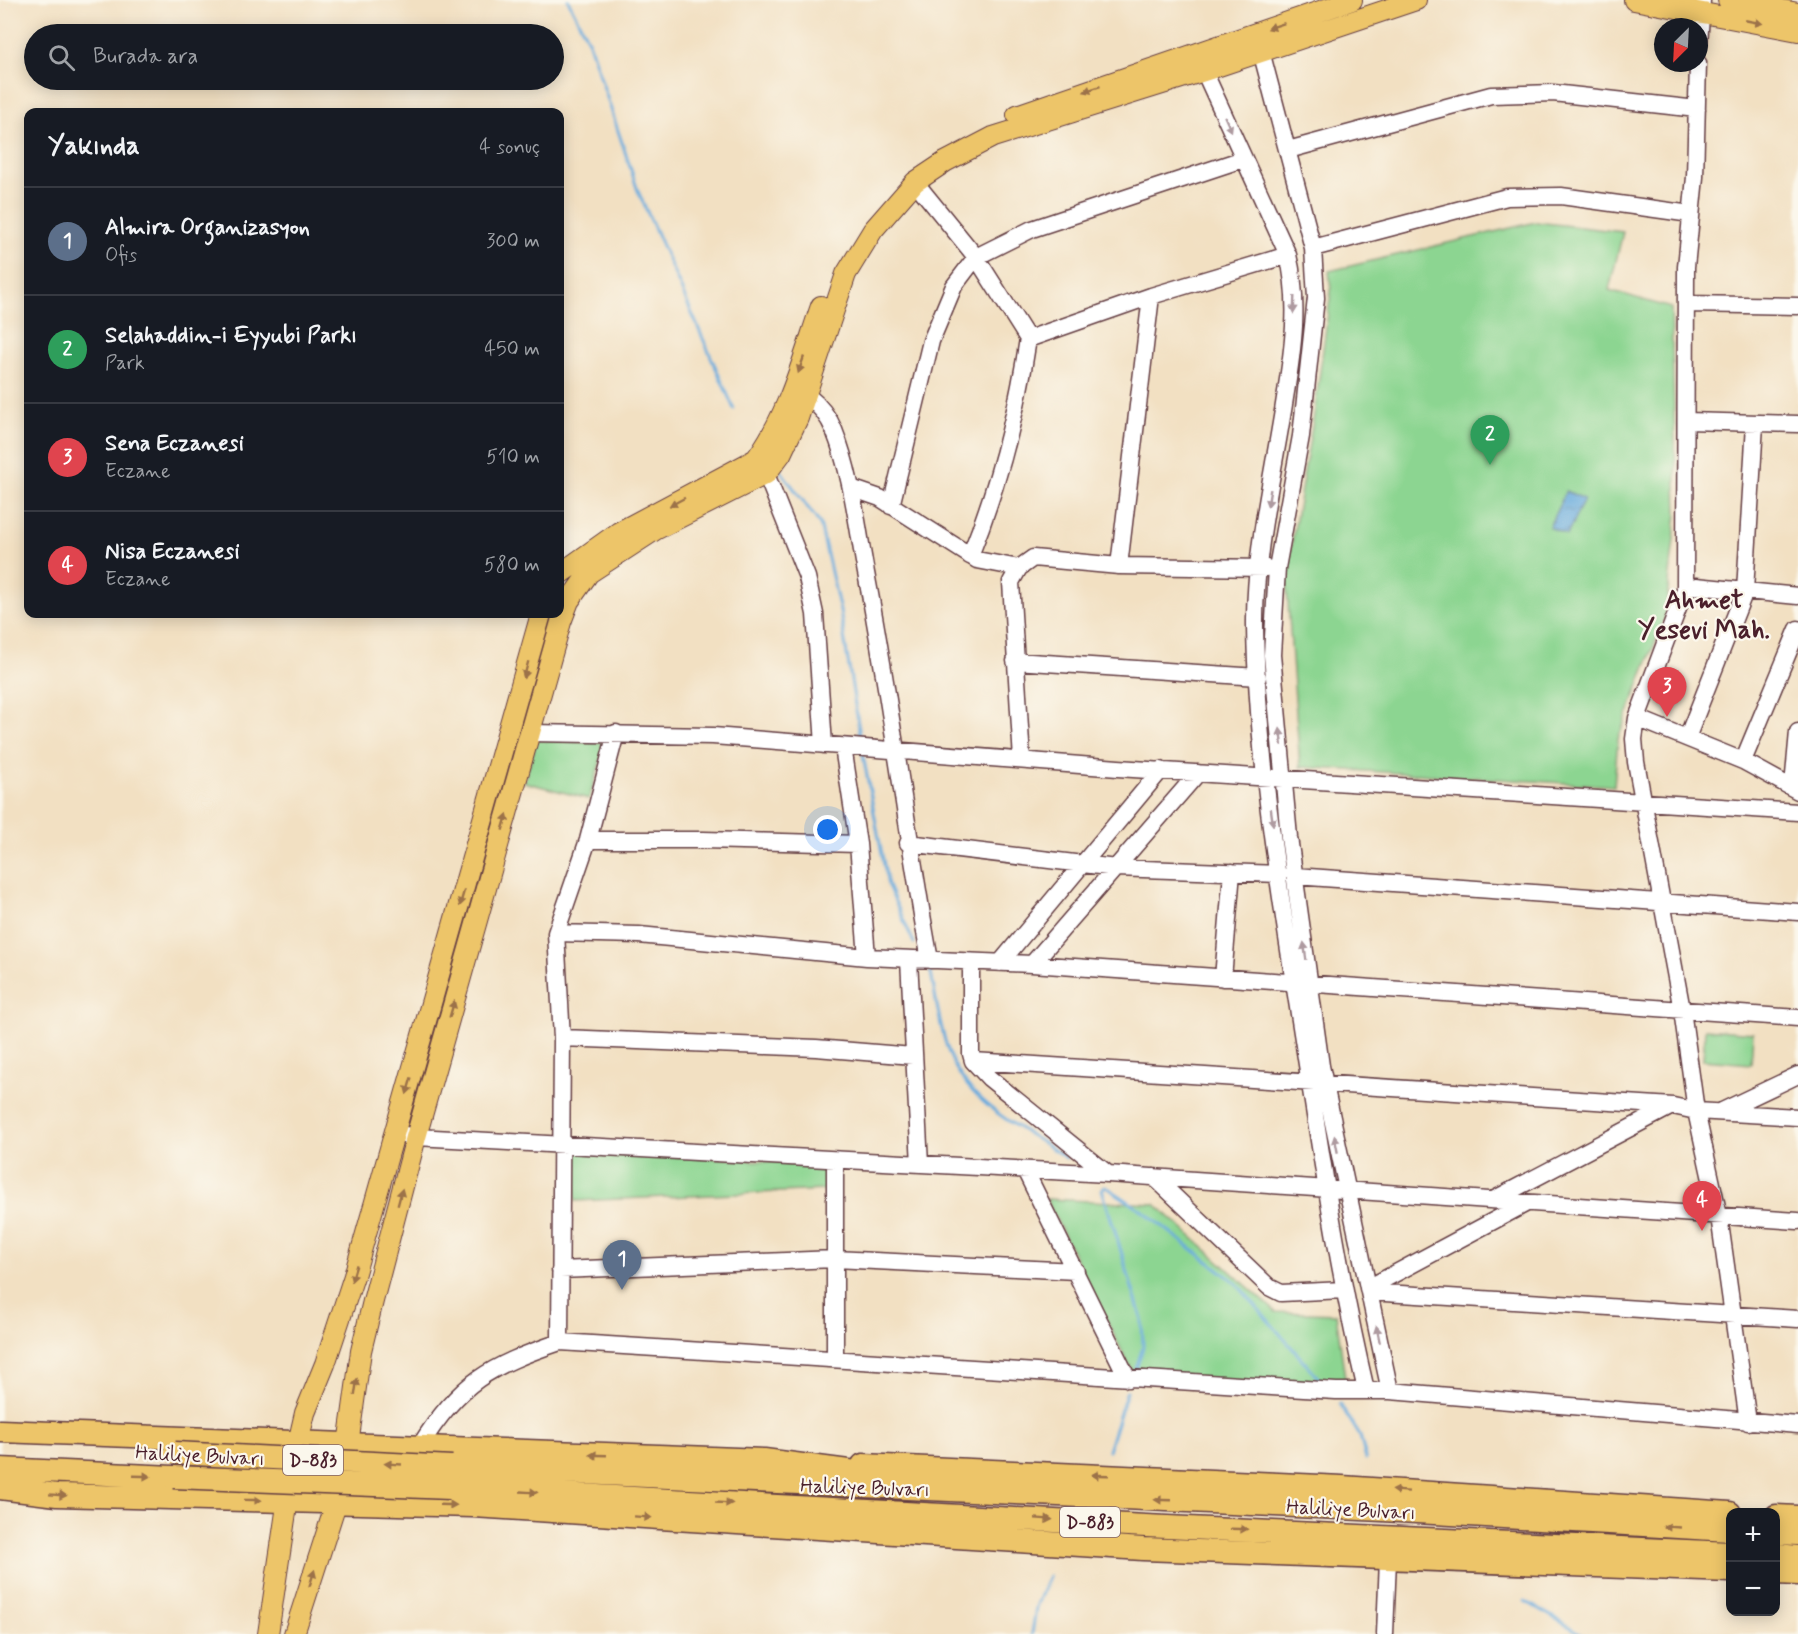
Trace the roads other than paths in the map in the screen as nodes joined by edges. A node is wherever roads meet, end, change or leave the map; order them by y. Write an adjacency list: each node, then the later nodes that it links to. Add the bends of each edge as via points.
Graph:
1 (1352, 0): 35 (main road, one-way to 35, via 1005,119 953,142 921,162 873,211 837,268 787,407 756,459 619,532)
2 (1416, 0): 8 (main road)
3 (1634, 0): 5 (main road)
4 (1728, 0): 6 (main road)
5 (1702, 6): 7 (main road, one-way to 7)
6 (1798, 13)
7 (1798, 31)
8 (1261, 51): 9 (main road); 12 (street)
9 (1204, 71): 13 (street, one-way to 13); 14 (main road, via 993,137)
10 (1698, 72): 11 (street)
11 (1697, 109): 12 (street, via 1552,93 1491,95); 15 (street)
12 (1288, 150): 16 (street)
13 (1243, 159): 17 (street); 18 (street, via 1032,229)
14 (915, 182): 18 (street); 23 (main road, via 873,230 846,274)
15 (1691, 214): 16 (street, via 1561,196 1507,197); 20 (street, via 1686,267)
16 (1313, 248): 34 (street, via 1316,298 1301,436)
17 (1288, 255): 19 (street); 33 (street, one-way to 33, via 1295,282 1293,350)
18 (976, 257): 22 (street); 29 (street, via 954,286 931,341)
19 (1151, 296): 22 (street); 31 (street)
20 (1688, 304): 21 (street); 24 (street)
21 (1798, 306)
22 (1028, 339): 30 (street, via 1021,391 992,501)
23 (807, 394): 27 (main road, via 790,436); 28 (street, via 824,410 834,430)
24 (1687, 421): 25 (street); 36 (street)
25 (1755, 424): 26 (street); 37 (street)
26 (1798, 424)
27 (766, 474): 41 (main road, via 655,530 589,573 569,601); 50 (street, via 807,577 815,614)
28 (850, 488): 29 (street); 52 (street)
29 (891, 506): 30 (street)
30 (970, 556): 32 (street)
31 (1119, 566): 32 (street, via 1033,558); 33 (street)
32 (1019, 568): 43 (street, via 1011,582)
33 (1257, 568): 34 (street); 44 (street)
34 (1277, 568): 58 (street, one-way to 34, via 1272,655)
35 (564, 571)
36 (1685, 590): 37 (street, via 1696,586); 45 (street)
37 (1745, 591): 38 (street); 49 (street)
38 (1798, 597)
39 (540, 618): 91 (main road, one-way to 91)
40 (564, 618): 47 (main road)
41 (564, 618)
42 (1798, 629): 54 (street)
43 (1015, 660): 44 (street); 53 (street)
44 (1258, 677): 57 (street)
45 (1637, 718): 49 (street); 60 (street, via 1636,762)
46 (1798, 732): 59 (street)
47 (530, 733): 48 (street); 92 (main road, one-way to 47)
48 (616, 733): 50 (street); 62 (street)
49 (1687, 738): 54 (street)
50 (824, 745): 51 (street)
51 (848, 747): 52 (street); 64 (street)
52 (891, 751): 53 (street); 63 (street)
53 (1022, 760): 55 (street)
54 (1743, 762): 59 (street)
55 (1161, 770): 56 (street); 65 (street)
56 (1198, 772): 57 (street); 66 (street)
57 (1266, 777): 58 (street); 68 (street, one-way to 68)
58 (1285, 777): 60 (street); 68 (street)
59 (1796, 788)
60 (1644, 802): 61 (street); 69 (street)
61 (1798, 812)
62 (588, 840): 64 (street); 71 (street)
63 (908, 843): 65 (street); 74 (street)
64 (858, 844): 72 (street)
65 (1084, 864): 66 (street); 76 (street)
66 (1116, 868): 67 (street); 77 (street)
67 (1232, 872): 68 (street); 78 (street)
68 (1287, 875): 69 (street); 79 (street)
69 (1661, 903): 70 (street); 80 (street)
70 (1798, 912)
71 (556, 933): 72 (street, via 639,935); 82 (street)
72 (867, 957): 73 (street)
73 (909, 960): 74 (street); 83 (street)
74 (930, 960): 75 (street)
75 (971, 962): 76 (street); 84 (street)
76 (1000, 963): 77 (street)
77 (1032, 964): 78 (street)
78 (1223, 978): 79 (street)
79 (1302, 984): 80 (street); 86 (street)
80 (1682, 1010): 81 (street); 88 (street)
81 (1798, 1018)
82 (562, 1038): 83 (street, via 816,1048); 93 (street)
83 (913, 1056): 95 (street)
84 (973, 1061): 86 (street); 97 (street)
85 (1798, 1075): 89 (street)
86 (1317, 1084): 87 (street); 99 (street); 100 (street, one-way to 86)
87 (1673, 1106): 88 (street); 101 (street)
88 (1696, 1111): 89 (street); 103 (street)
89 (1719, 1113): 90 (street)
90 (1798, 1117)
91 (395, 1132): 92 (street); 120 (main road, one-way to 120, via 354,1275)
92 (416, 1137): 93 (street); 121 (main road, one-way to 92, via 361,1351)
93 (560, 1145): 94 (street); 106 (street)
94 (835, 1161): 95 (street); 105 (street)
95 (920, 1164): 96 (street)
96 (1025, 1170): 97 (street); 107 (street)
97 (1108, 1174): 98 (street)
98 (1154, 1177): 99 (street); 108 (street, via 1269,1287 1281,1293)
99 (1327, 1190): 100 (street); 108 (street)
100 (1345, 1190): 101 (street); 109 (street)
101 (1493, 1201): 102 (street)
102 (1526, 1203): 103 (street); 109 (street)
103 (1719, 1216): 104 (street); 110 (street)
104 (1798, 1221)
105 (835, 1259): 106 (street); 107 (street); 113 (street)
106 (560, 1270): 112 (street)
107 (1076, 1271): 114 (street)
108 (1344, 1290): 115 (street)
109 (1369, 1290): 110 (street); 116 (street, one-way to 109)
110 (1734, 1315): 111 (street); 117 (street)
111 (1798, 1319)
112 (560, 1342): 113 (street); 123 (street, via 482,1375 448,1404)
113 (835, 1359): 114 (street)
114 (1128, 1378): 115 (street)
115 (1366, 1390): 116 (street)
116 (1390, 1391): 117 (street)
117 (1748, 1422): 118 (street)
118 (1798, 1425)
119 (0, 1431): 120 (highway)
120 (298, 1442): 121 (highway); 129 (main road)
121 (348, 1445): 123 (highway); 130 (main road)
122 (0, 1446): 126 (highway, Haliliye Bulvarı / D-883, one-way to 122, bridge, via 175,1453)
123 (420, 1446): 124 (highway, one-way to 123)
124 (764, 1460): 128 (highway); 131 (highway, one-way to 124, via 1342,1487)
125 (0, 1469): 126 (highway, Haliliye Bulvarı / D-883, one-way to 126, bridge, via 173,1477)
126 (451, 1477): 128 (highway, Haliliye Bulvarı / D-883); 134 (highway, Haliliye Bulvarı / D-883, one-way to 134)
127 (0, 1488): 129 (highway, one-way to 129, via 57,1495)
128 (1012, 1492): 132 (highway, Haliliye Bulvarı / D-883, one-way to 128)
129 (287, 1501): 130 (highway); 150 (main road)
130 (338, 1502): 137 (highway, one-way to 137); 151 (main road, one-way to 130)
131 (1611, 1507): 132 (highway); 133 (highway)
132 (1382, 1510): 138 (highway, Haliliye Bulvarı / D-883, one-way to 132)
133 (1726, 1513)
134 (1005, 1516): 137 (highway); 141 (highway, Haliliye Bulvarı / D-883, one-way to 141)
135 (1780, 1516): 136 (highway)
136 (1798, 1517)
137 (832, 1527): 145 (highway, via 1143,1549)
138 (1726, 1530)
139 (1780, 1533): 140 (highway)
140 (1798, 1534)
141 (1383, 1535): 142 (highway, Haliliye Bulvarı / D-883); 146 (highway)
142 (1726, 1553)
143 (1780, 1556): 144 (highway)
144 (1798, 1557)
145 (1388, 1559): 146 (highway); 152 (street)
146 (1623, 1566): 147 (highway)
147 (1726, 1571)
148 (1780, 1573): 149 (highway)
149 (1798, 1574)
150 (268, 1634)
151 (294, 1634)
152 (1385, 1634)

